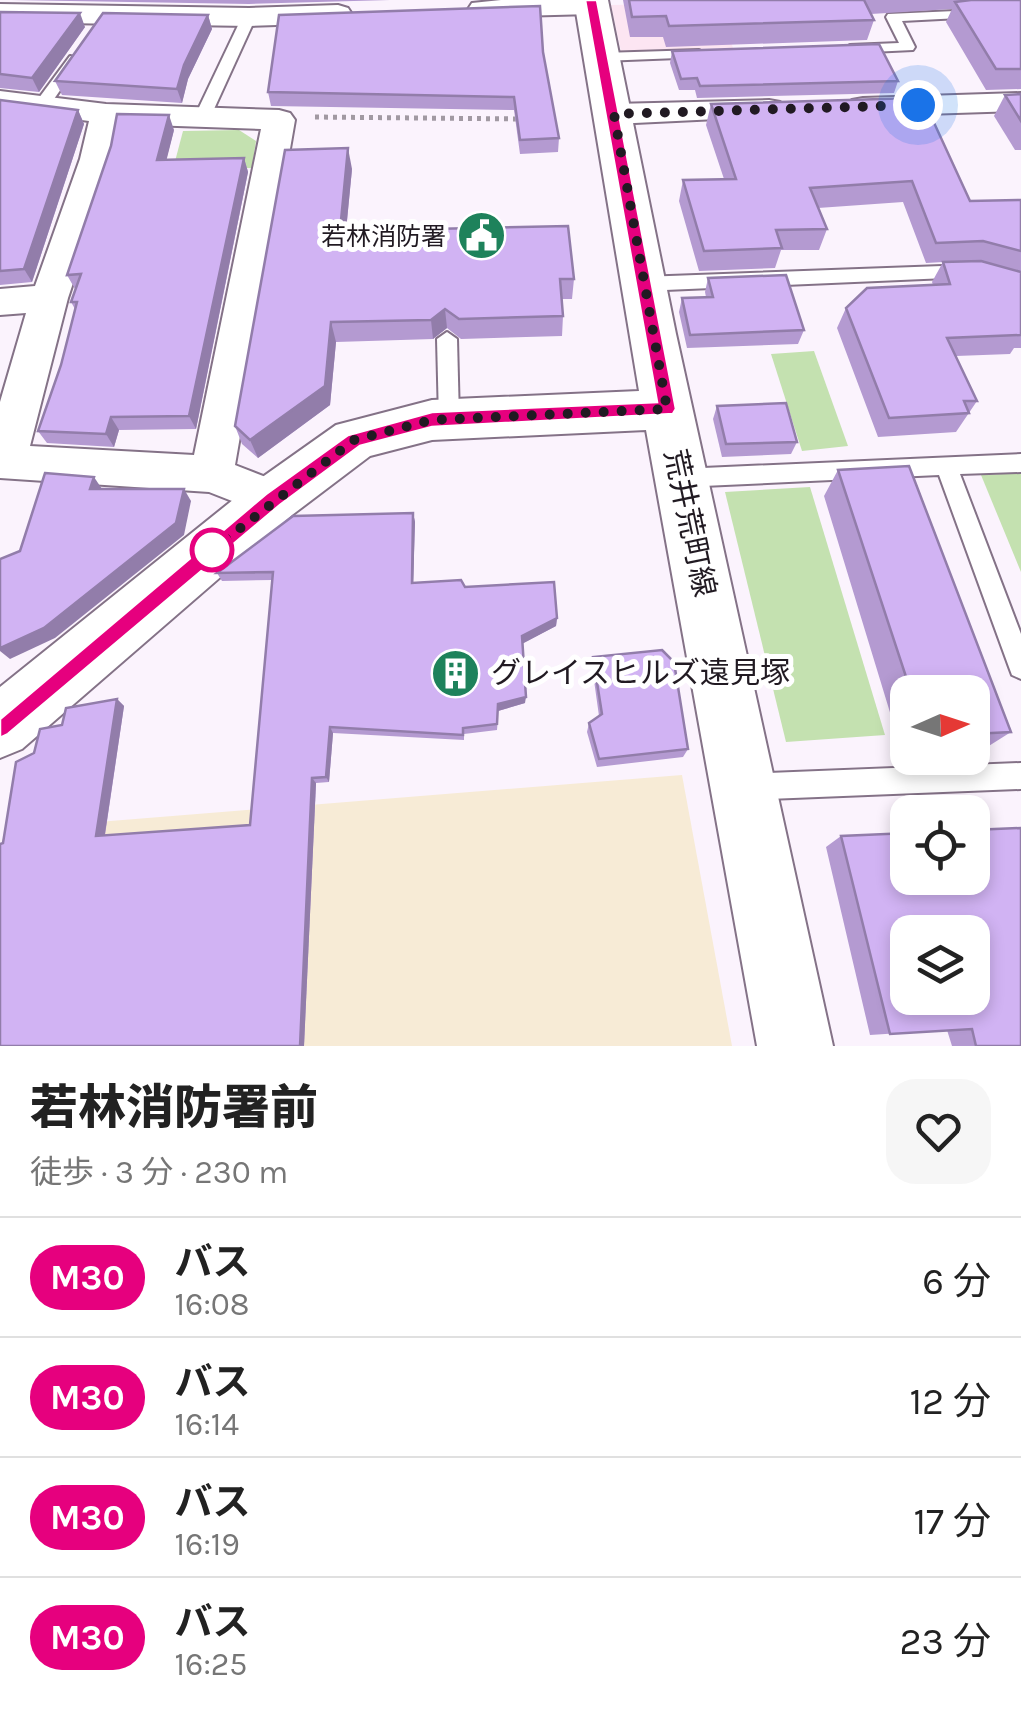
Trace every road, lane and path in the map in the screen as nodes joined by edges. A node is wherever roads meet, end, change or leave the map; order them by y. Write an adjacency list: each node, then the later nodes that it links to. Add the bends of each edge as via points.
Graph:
1 (592, 3): 2 (street); 10 (main road, 荒井荒町線)
2 (454, 10)
3 (257, 11): 4 (street, via 100,22); 5 (street); 16 (lane)
4 (0, 13)
5 (357, 14)
6 (955, 16): 8 (lane, via 893,17 908,47)
7 (84, 45): 13 (lane)
8 (831, 49)
9 (714, 53): 10 (lane)
10 (602, 57): 15 (main road, 荒井荒町線)
11 (0, 100): 13 (street)
12 (1021, 102): 15 (street, via 922,114 814,108)
13 (42, 106): 14 (street)
14 (106, 114): 16 (street); 21 (street)
15 (614, 114): 19 (main road, 荒井荒町線)
16 (201, 120): 17 (street)
17 (278, 120): 18 (path); 29 (street)
18 (532, 120)
19 (642, 284): 20 (lane, via 970,271); 24 (main road, 荒井荒町線)
20 (1021, 286)
21 (49, 298): 22 (street); 28 (street)
22 (0, 302)
23 (448, 339): 25 (lane)
24 (667, 409): 25 (main road); 30 (main road, 荒井荒町線)
25 (449, 419): 31 (main road, via 354,440)
26 (1021, 463): 27 (lane)
27 (946, 466): 30 (lane); 32 (lane)
28 (2, 469): 29 (street)
29 (212, 474): 31 (street)
30 (681, 478): 35 (main road, 荒井荒町線)
31 (273, 499): 33 (main road)
32 (1021, 667)
33 (1, 723)
34 (1021, 776): 35 (lane)
35 (745, 787): 36 (main road, 荒井荒町線)
36 (795, 1046)

